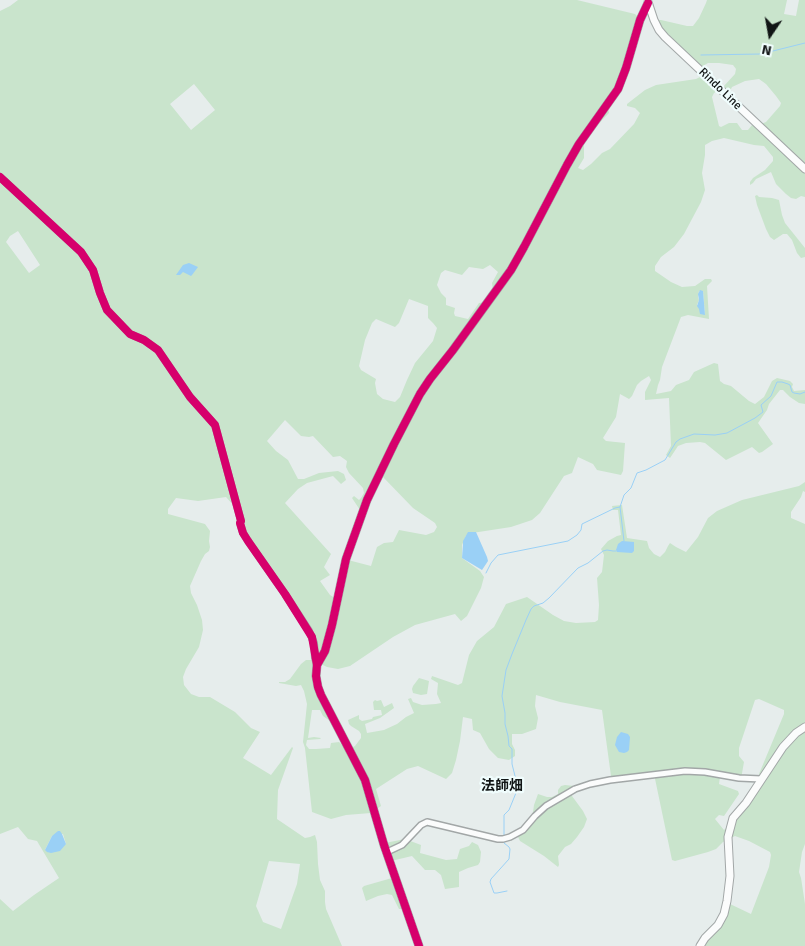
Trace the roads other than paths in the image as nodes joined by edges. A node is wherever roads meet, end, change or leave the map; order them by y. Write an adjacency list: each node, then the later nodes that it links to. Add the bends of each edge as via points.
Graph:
1 (648, 2): 2 (street, Rindo Line, via 665,37); 4 (street, via 618,89 579,144 511,270 430,379 394,444 367,500 346,559 325,651)
2 (805, 169)
3 (0, 177): 4 (street, via 81,252 93,270 107,310 130,334 158,350 190,397 215,425 243,532 309,631)
4 (317, 665): 7 (street, via 318,687 365,780)
5 (805, 727): 6 (street, via 783,747)
6 (761, 778): 7 (street, via 685,771 610,780 574,789 546,806 523,830 504,839 427,822 402,845); 9 (street, via 731,822 727,901 722,919)
7 (386, 852): 8 (street)
8 (419, 946)
9 (700, 946)

